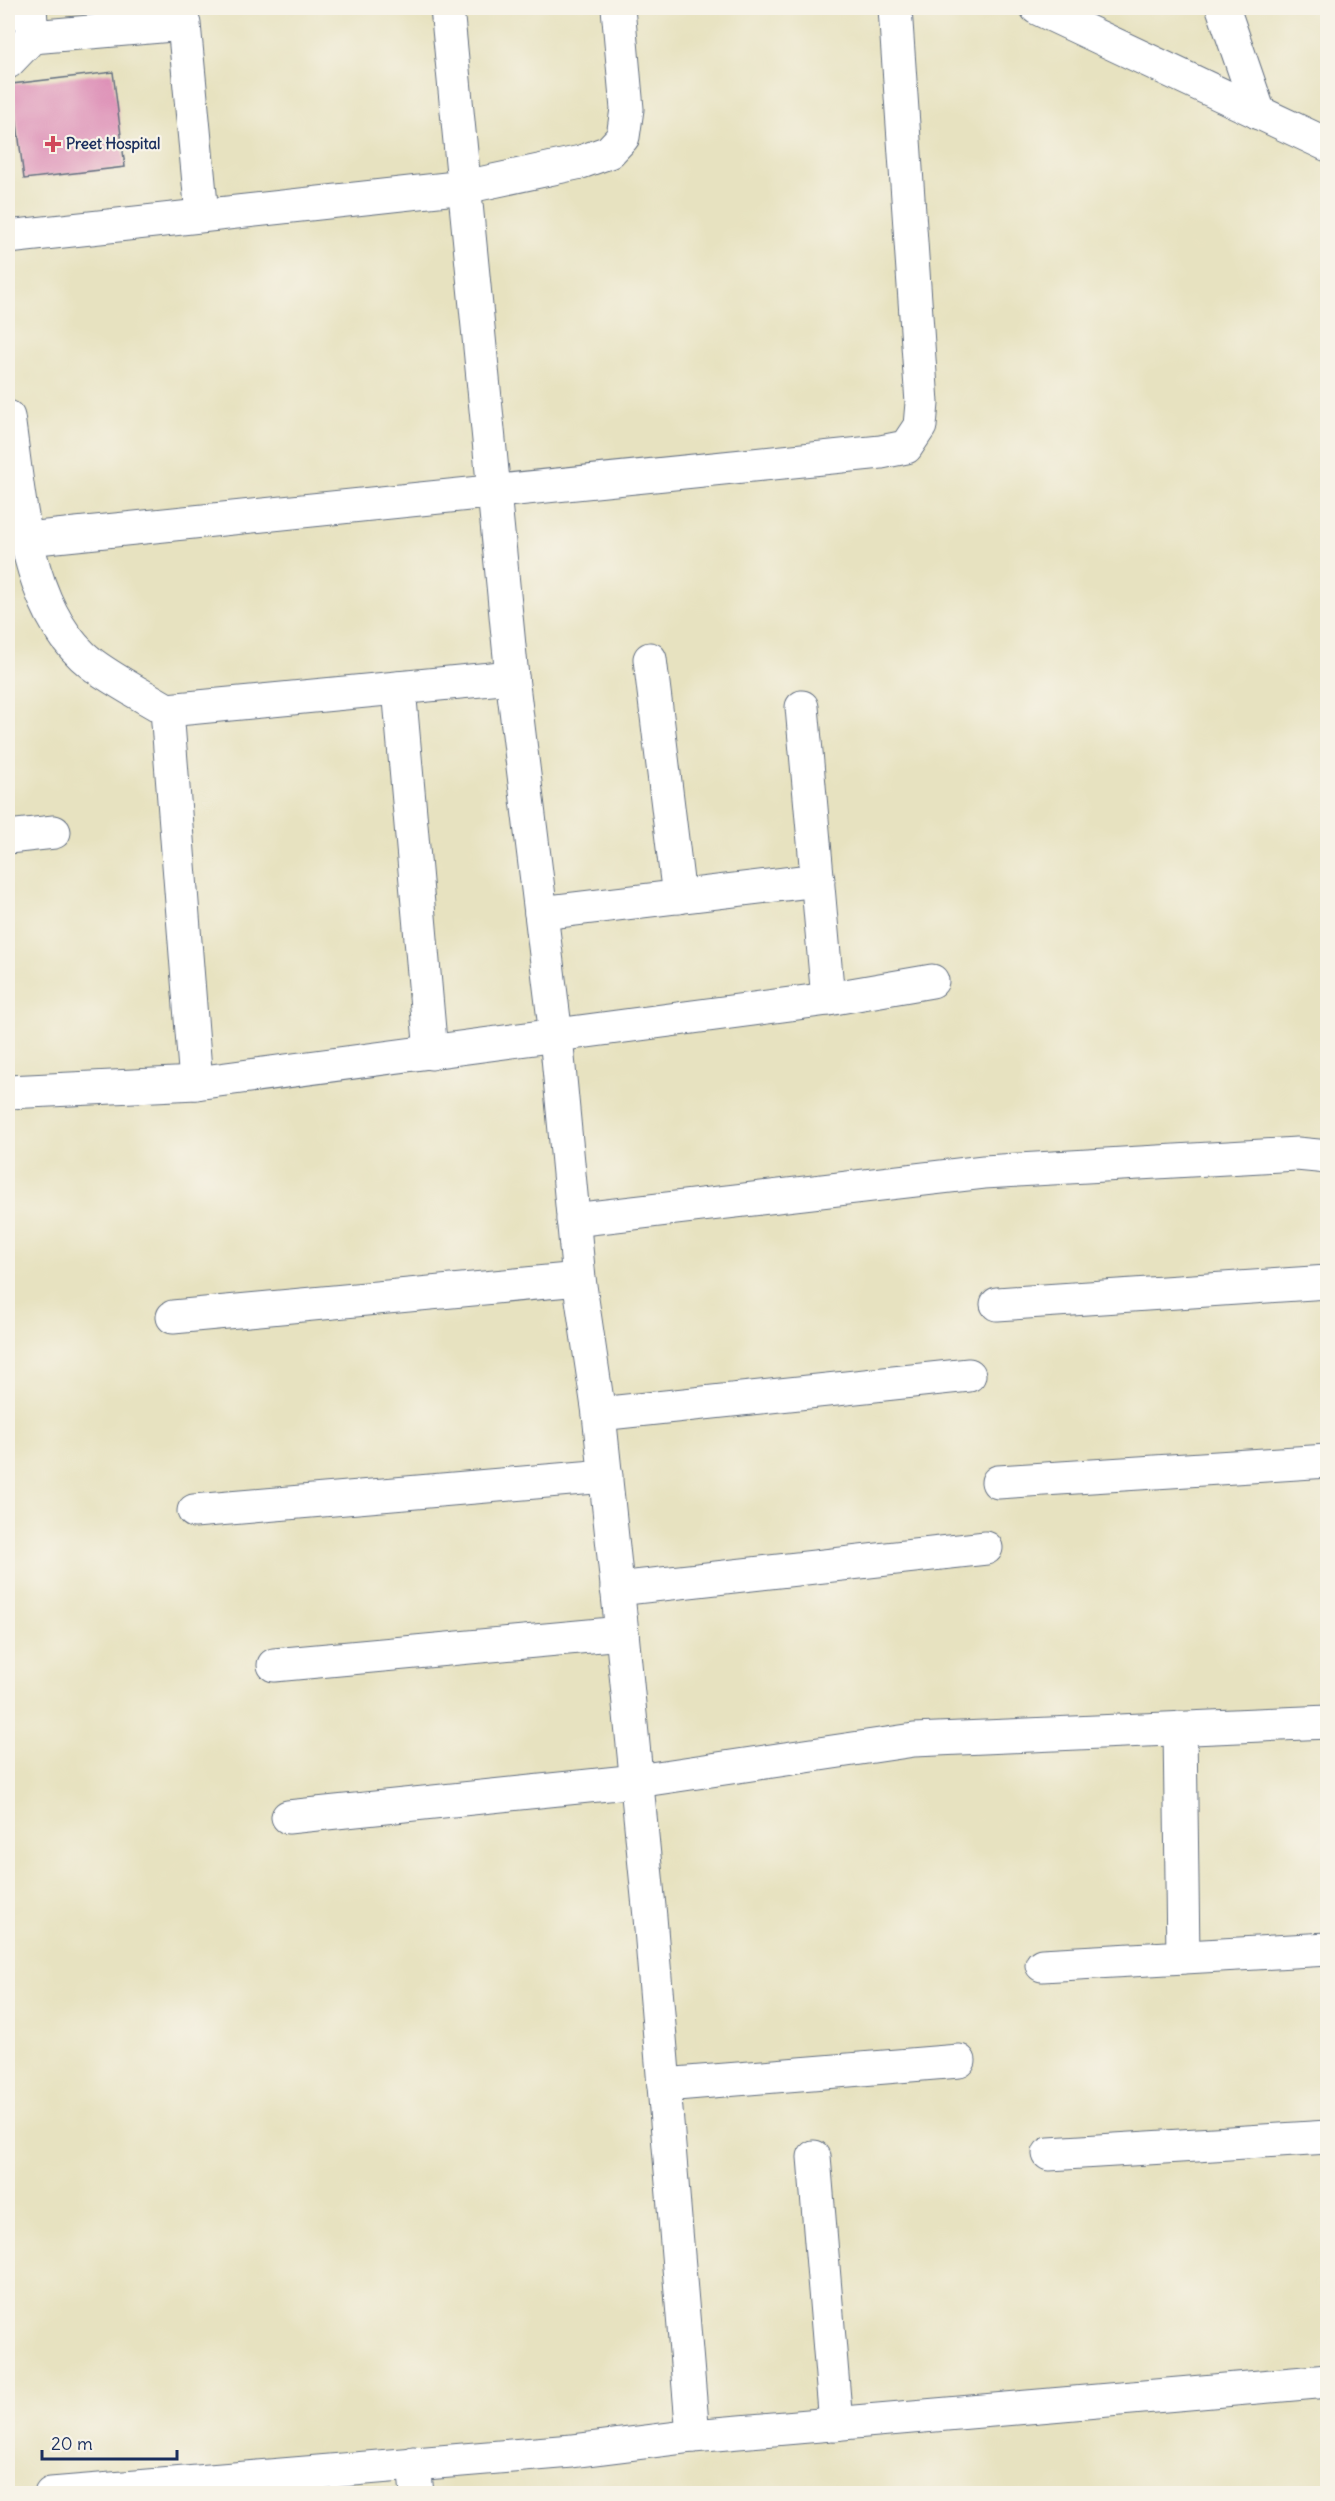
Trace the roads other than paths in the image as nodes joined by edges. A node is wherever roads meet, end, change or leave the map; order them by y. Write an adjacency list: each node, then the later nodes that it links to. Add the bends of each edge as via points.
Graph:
1 (447, 8): 10 (street)
2 (618, 8): 10 (street, via 627,109 622,137 609,152 581,162)
3 (895, 8): 14 (street, via 922,403 920,426 906,447)
4 (1037, 8): 8 (street)
5 (1223, 8): 8 (street)
6 (31, 22): 7 (street); 11 (street, via 184,24)
7 (8, 62)
8 (1259, 113): 9 (street)
9 (1328, 145)
10 (465, 187): 11 (street); 14 (street)
11 (202, 215): 12 (street)
12 (8, 237)
13 (8, 417): 15 (street)
14 (494, 492): 15 (street); 17 (street)
15 (27, 539): 20 (street, via 42,595 65,635 92,663)
16 (650, 659): 24 (street)
17 (512, 677): 18 (street); 25 (street)
18 (399, 688): 20 (street); 29 (street)
19 (802, 706): 23 (street)
20 (167, 710): 30 (street)
21 (54, 832): 22 (street)
22 (8, 837)
23 (818, 880): 24 (street); 27 (street)
24 (679, 897): 25 (street)
25 (541, 913): 28 (street)
26 (932, 981): 27 (street)
27 (828, 999): 28 (street)
28 (556, 1036): 29 (street); 33 (street)
29 (431, 1053): 30 (street)
30 (196, 1083): 31 (street)
31 (8, 1092)
32 (1328, 1157): 33 (street, via 1298,1154 984,1172)
33 (573, 1220): 34 (street)
34 (579, 1279): 37 (street); 39 (street)
35 (1328, 1282): 36 (street)
36 (997, 1304)
37 (173, 1317)
38 (969, 1375): 39 (street)
39 (599, 1414): 41 (street)
40 (1328, 1461): 42 (street)
41 (606, 1476): 43 (street); 45 (street)
42 (998, 1482)
43 (194, 1511)
44 (986, 1548): 45 (street)
45 (618, 1589): 46 (street)
46 (622, 1633): 47 (street); 50 (street)
47 (274, 1665)
48 (1328, 1722): 49 (street)
49 (1180, 1728): 50 (street, via 914,1740); 53 (street)
50 (637, 1781): 51 (street); 56 (street)
51 (288, 1817)
52 (1328, 1949): 53 (street)
53 (1183, 1957): 54 (street)
54 (1042, 1965)
55 (959, 2061): 56 (street)
56 (664, 2085): 62 (street)
57 (1328, 2138): 58 (street)
58 (1049, 2154)
59 (814, 2157): 61 (street)
60 (1328, 2381): 61 (street)
61 (836, 2424): 62 (street)
62 (693, 2436): 63 (street, via 572,2451)
63 (416, 2478): 64 (street)
64 (51, 2493)

